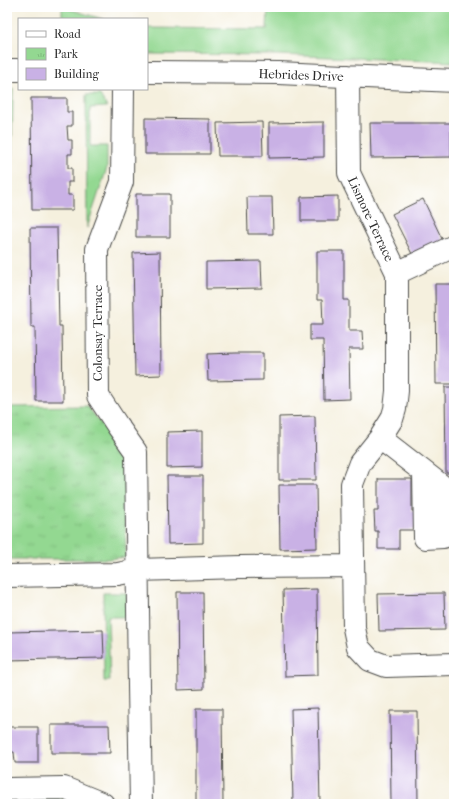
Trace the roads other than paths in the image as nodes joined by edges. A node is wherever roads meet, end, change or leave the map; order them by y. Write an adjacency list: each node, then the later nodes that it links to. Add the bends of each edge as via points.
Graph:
1 (7, 70): 2 (street)
2 (18, 70)
3 (148, 72): 4 (street, Hebrides Drive)
4 (348, 76): 5 (street, Hebrides Drive); 8 (street, Lismore Terrace, via 348,173)
5 (454, 81)
6 (123, 90): 12 (street, Colonsay Terrace, via 122,182 97,249 98,396 136,452)
7 (454, 246): 8 (street, Lismore Terrace)
8 (397, 274): 9 (street, via 397,391 392,419)
9 (380, 438): 10 (street); 11 (street, via 360,463 352,484)
10 (424, 472)
11 (352, 566): 12 (street); 14 (street, via 354,628 358,647 370,660 386,666)
12 (137, 570): 13 (street, via 118,574); 17 (street, Colonsay Terrace)
13 (7, 576)
14 (454, 664)
15 (7, 789): 16 (street, via 64,788)
16 (103, 804)
17 (141, 804)

